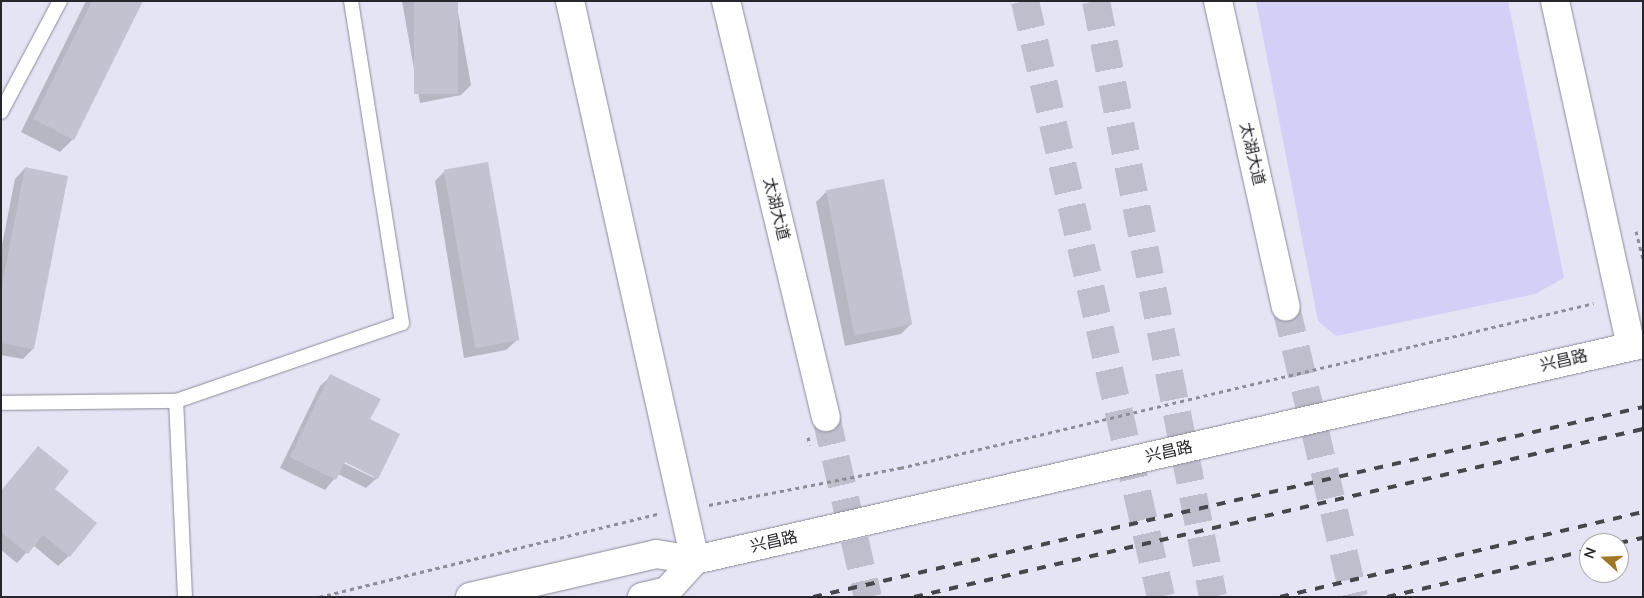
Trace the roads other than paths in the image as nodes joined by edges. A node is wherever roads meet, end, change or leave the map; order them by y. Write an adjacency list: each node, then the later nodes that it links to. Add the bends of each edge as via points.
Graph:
1 (60, 1): 7 (lane)
2 (351, 1): 10 (lane, via 402,324)
3 (570, 1): 13 (main road)
4 (726, 1): 12 (main road, 太湖大道)
5 (1218, 1): 8 (main road, 太湖大道)
6 (1555, 1): 9 (main road, via 1619,299)
7 (1, 112)
8 (1286, 307)
9 (1637, 345): 13 (main road, 兴昌路)
10 (176, 401): 11 (lane); 14 (lane)
11 (1, 404)
12 (826, 417)
13 (695, 560): 15 (main road, 兴昌路, via 656,554); 16 (main road, via 667,591)
14 (185, 597)
15 (470, 597)
16 (642, 597)

